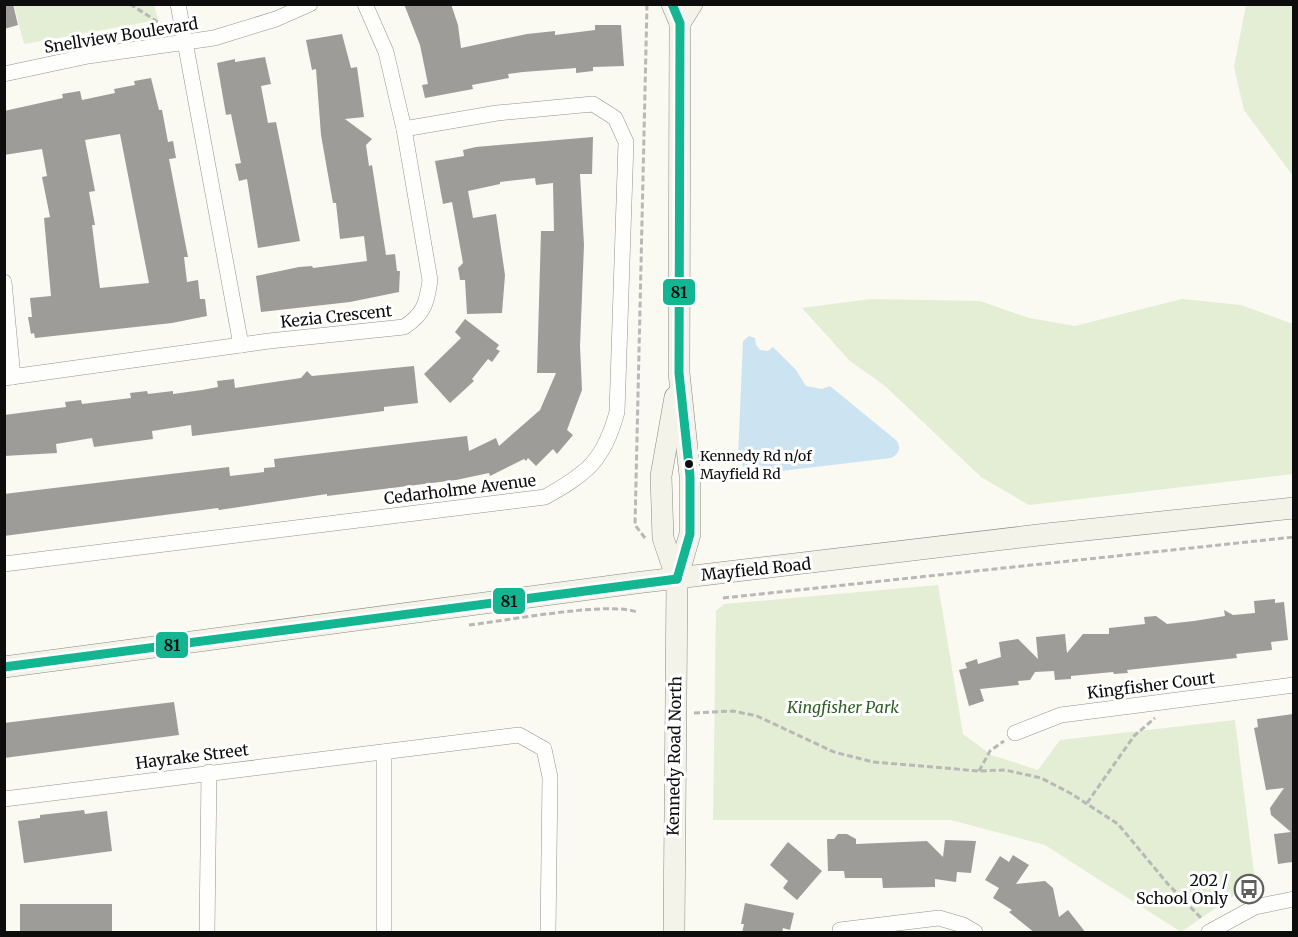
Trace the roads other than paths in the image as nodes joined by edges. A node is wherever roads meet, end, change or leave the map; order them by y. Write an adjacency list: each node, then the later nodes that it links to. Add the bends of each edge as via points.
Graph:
1 (178, 4): 6 (street)
2 (310, 4): 6 (street, Snellview Boulevard, via 276,20 214,38)
3 (365, 4): 8 (street, Kezia Crescent, via 386,52)
4 (692, 4): 5 (main road)
5 (676, 14): 11 (main road)
6 (185, 40): 7 (street, Snellview Boulevard); 10 (street)
7 (4, 74)
8 (405, 129): 10 (street, Kezia Crescent, via 430,280 427,304 418,317 404,327); 14 (street, Cedarholme Avenue, via 497,113 593,104 615,118 626,142 617,412 609,442 592,465 546,497)
9 (4, 282): 12 (street)
10 (241, 345): 12 (street)
11 (679, 373): 15 (main road, via 690,476 690,534); 15 (main road, via 661,476 663,538)
12 (9, 378)
13 (1293, 508): 15 (main road, Mayfield Road)
14 (4, 564)
15 (677, 579): 16 (main road, Mayfield Road); 28 (main road, Kennedy Road North)
16 (4, 667)
17 (1293, 685): 18 (street, Kingfisher Court, via 1061,715)
18 (1015, 733)
19 (384, 752): 20 (street, Hayrake Street); 26 (street); 27 (street, Hayrake Street, via 519,735 544,749 550,777)
20 (209, 772): 21 (street, Hayrake Street); 25 (street)
21 (4, 799)
22 (1293, 899): 23 (street, via 1255,907)
23 (1206, 926)
24 (840, 930): 29 (street, via 939,918)
25 (207, 933)
26 (384, 933)
27 (548, 933)
28 (674, 933)
29 (975, 933)

